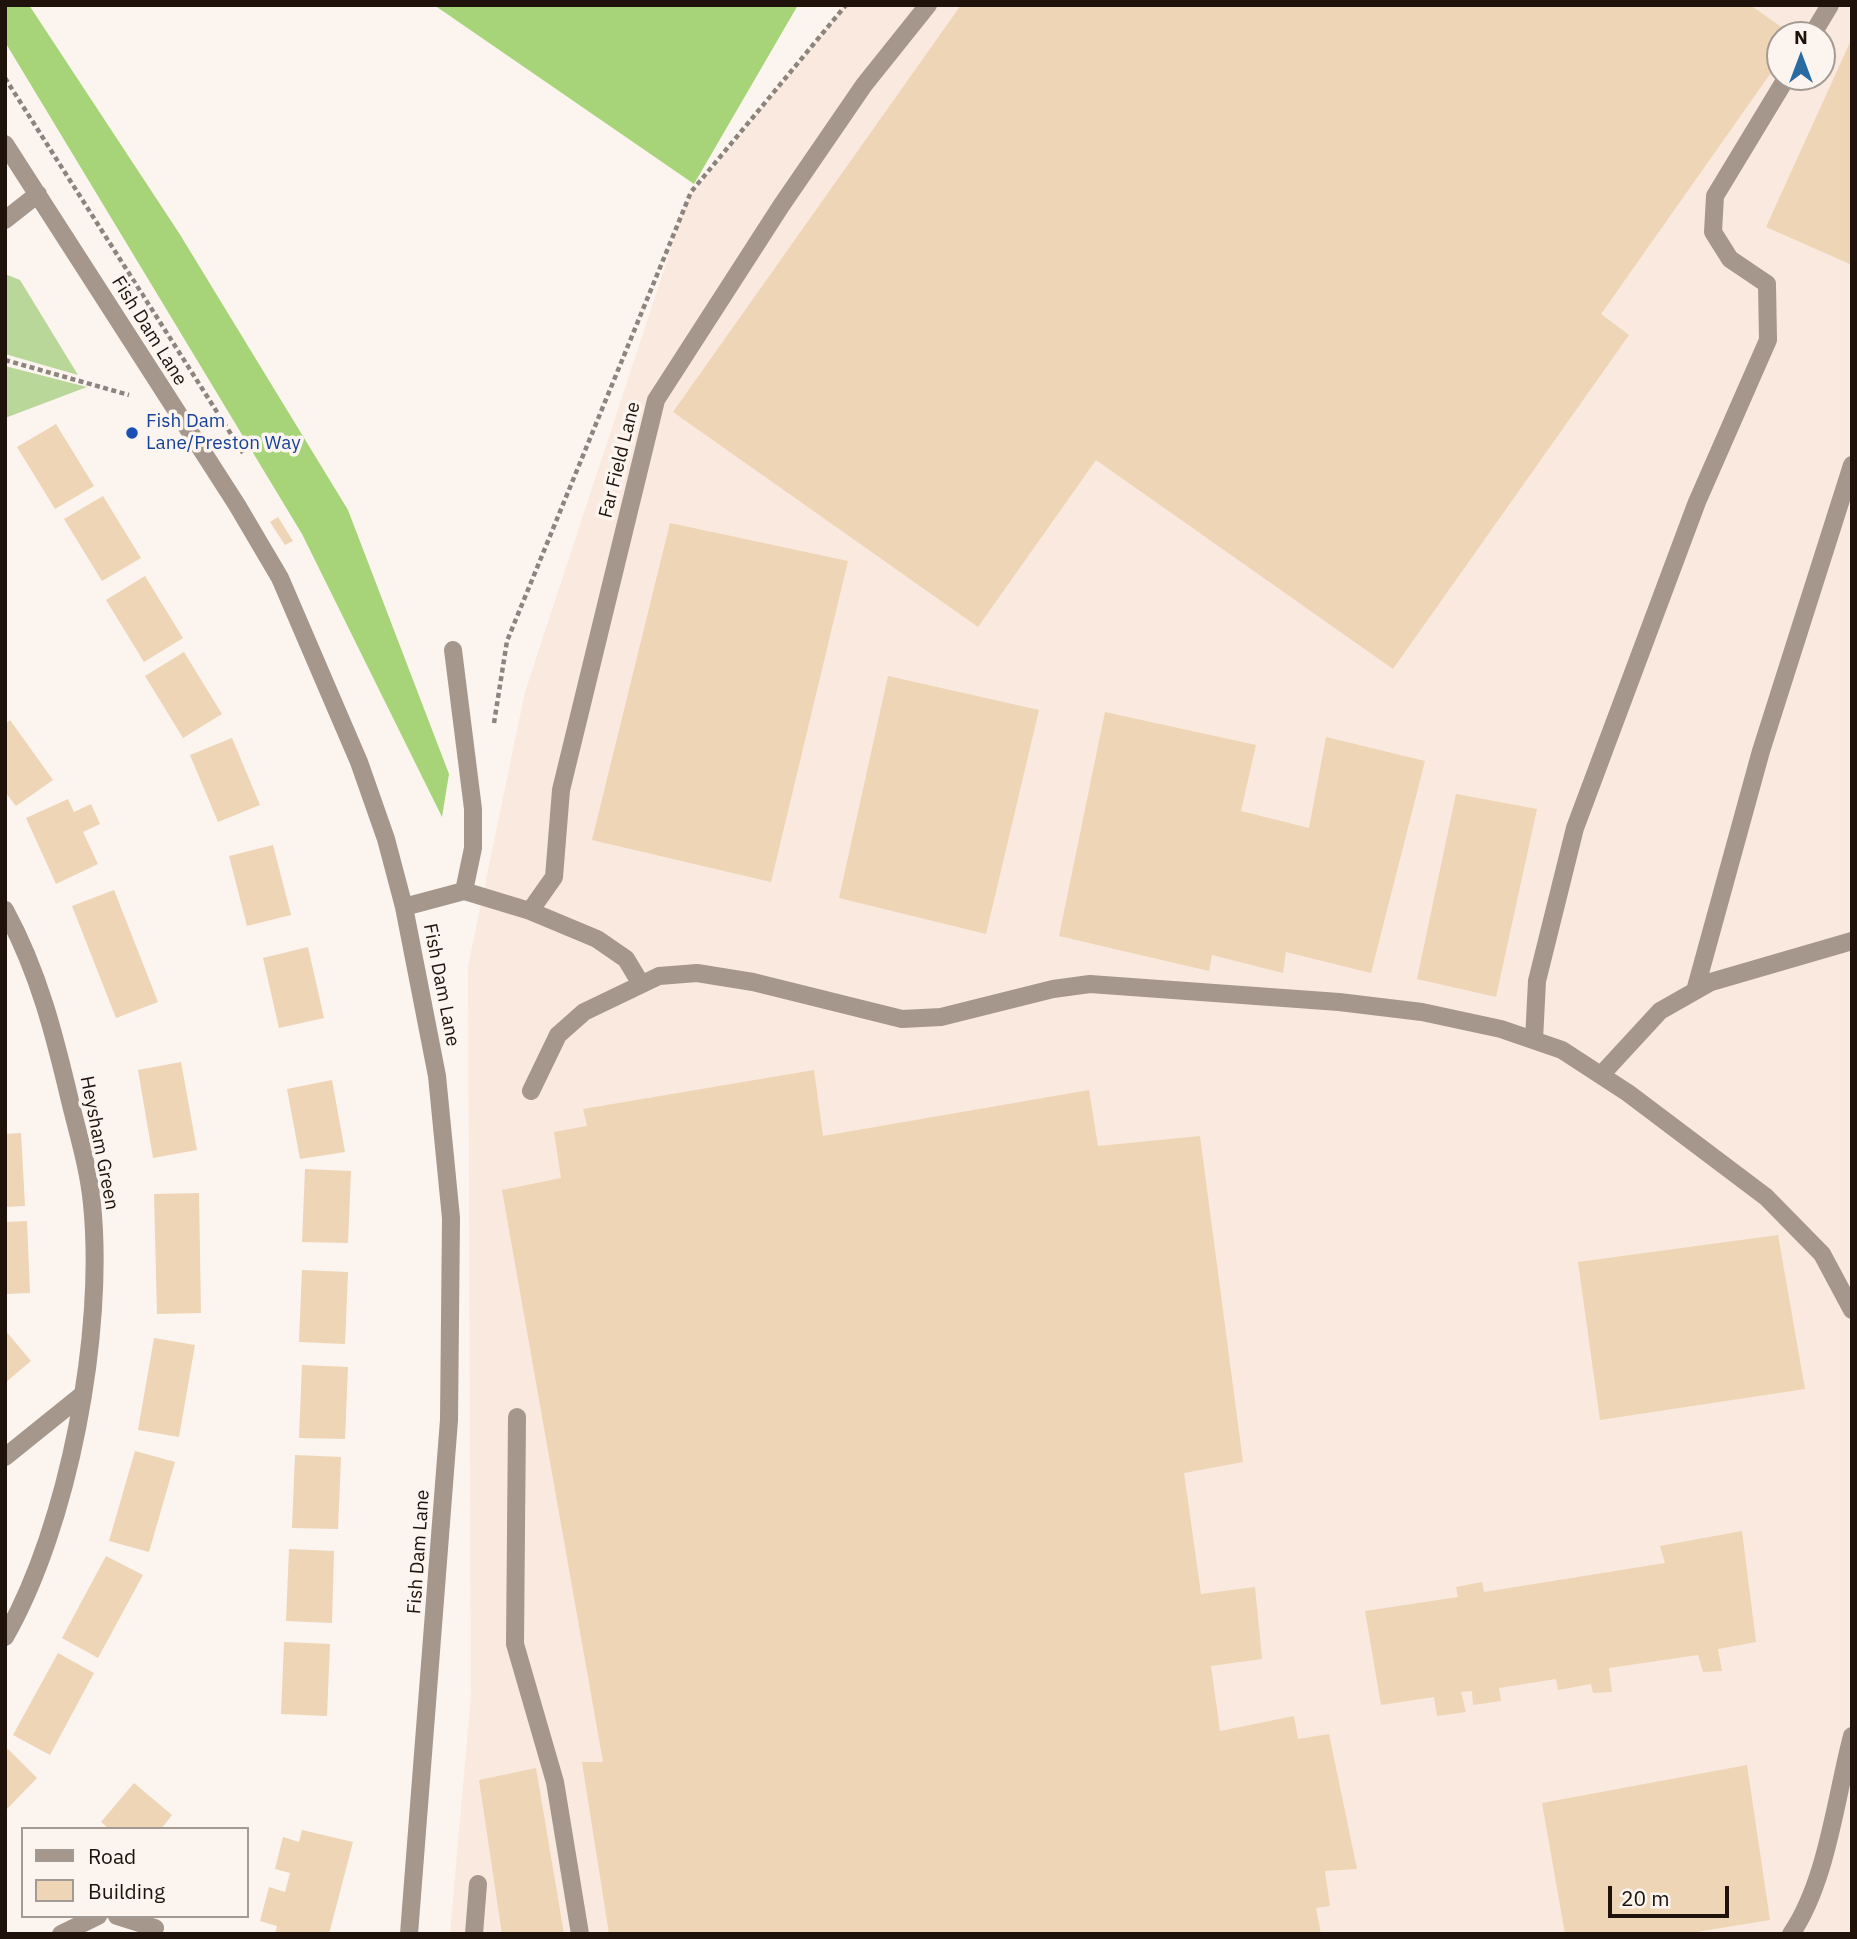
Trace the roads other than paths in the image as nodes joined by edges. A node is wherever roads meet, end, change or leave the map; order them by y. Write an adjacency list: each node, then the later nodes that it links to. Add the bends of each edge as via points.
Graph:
1 (928, 5): 13 (street, Far Field Lane, via 849,107 656,400 561,790 554,877)
2 (1830, 5): 3 (street)
3 (1820, 21)
4 (1779, 91): 17 (street, via 1716,196 1713,232 1730,260 1767,284 1768,340 1697,502 1575,828 1537,981)
5 (5, 144): 6 (street, Fish Dam Lane)
6 (38, 194): 7 (street); 11 (street, Fish Dam Lane, via 280,579 359,762)
7 (5, 220)
8 (1852, 465): 16 (street, via 1761,751)
9 (453, 650): 10 (street, via 473,809 473,848)
10 (464, 891): 11 (street); 13 (street)
11 (404, 907): 33 (street, Fish Dam Lane, via 437,1076 451,1267 449,1420)
12 (5, 910): 21 (street, Heysham Green, via 24,944 49,1013 92,1203 94,1287)
13 (530, 911): 15 (street, via 597,939 626,959)
14 (1852, 941): 16 (street, via 1711,982)
15 (641, 984): 17 (street, via 659,975 697,974 753,982 902,1019 941,1017 1090,984 1408,1010); 19 (street, via 584,1012 558,1035)
16 (1695, 991): 18 (street, via 1660,1010)
17 (1534, 1040): 18 (street, via 1562,1050)
18 (1601, 1075): 20 (street, via 1766,1197 1822,1254)
19 (531, 1091)
20 (1852, 1310)
21 (82, 1395): 23 (street); 25 (street, Heysham Green, via 50,1532)
22 (517, 1417): 35 (street, via 515,1644 555,1782)
23 (5, 1457)
24 (5, 1598): 25 (street)
25 (19, 1614): 26 (street, Heysham Green)
26 (5, 1637)
27 (1852, 1736): 36 (street, via 1831,1830 1802,1918)
28 (478, 1884): 34 (street)
29 (94, 1918): 32 (street)
30 (123, 1918): 31 (street)
31 (155, 1928)
32 (61, 1934)
33 (409, 1934)
34 (474, 1934)
35 (580, 1934)
36 (1791, 1934)

